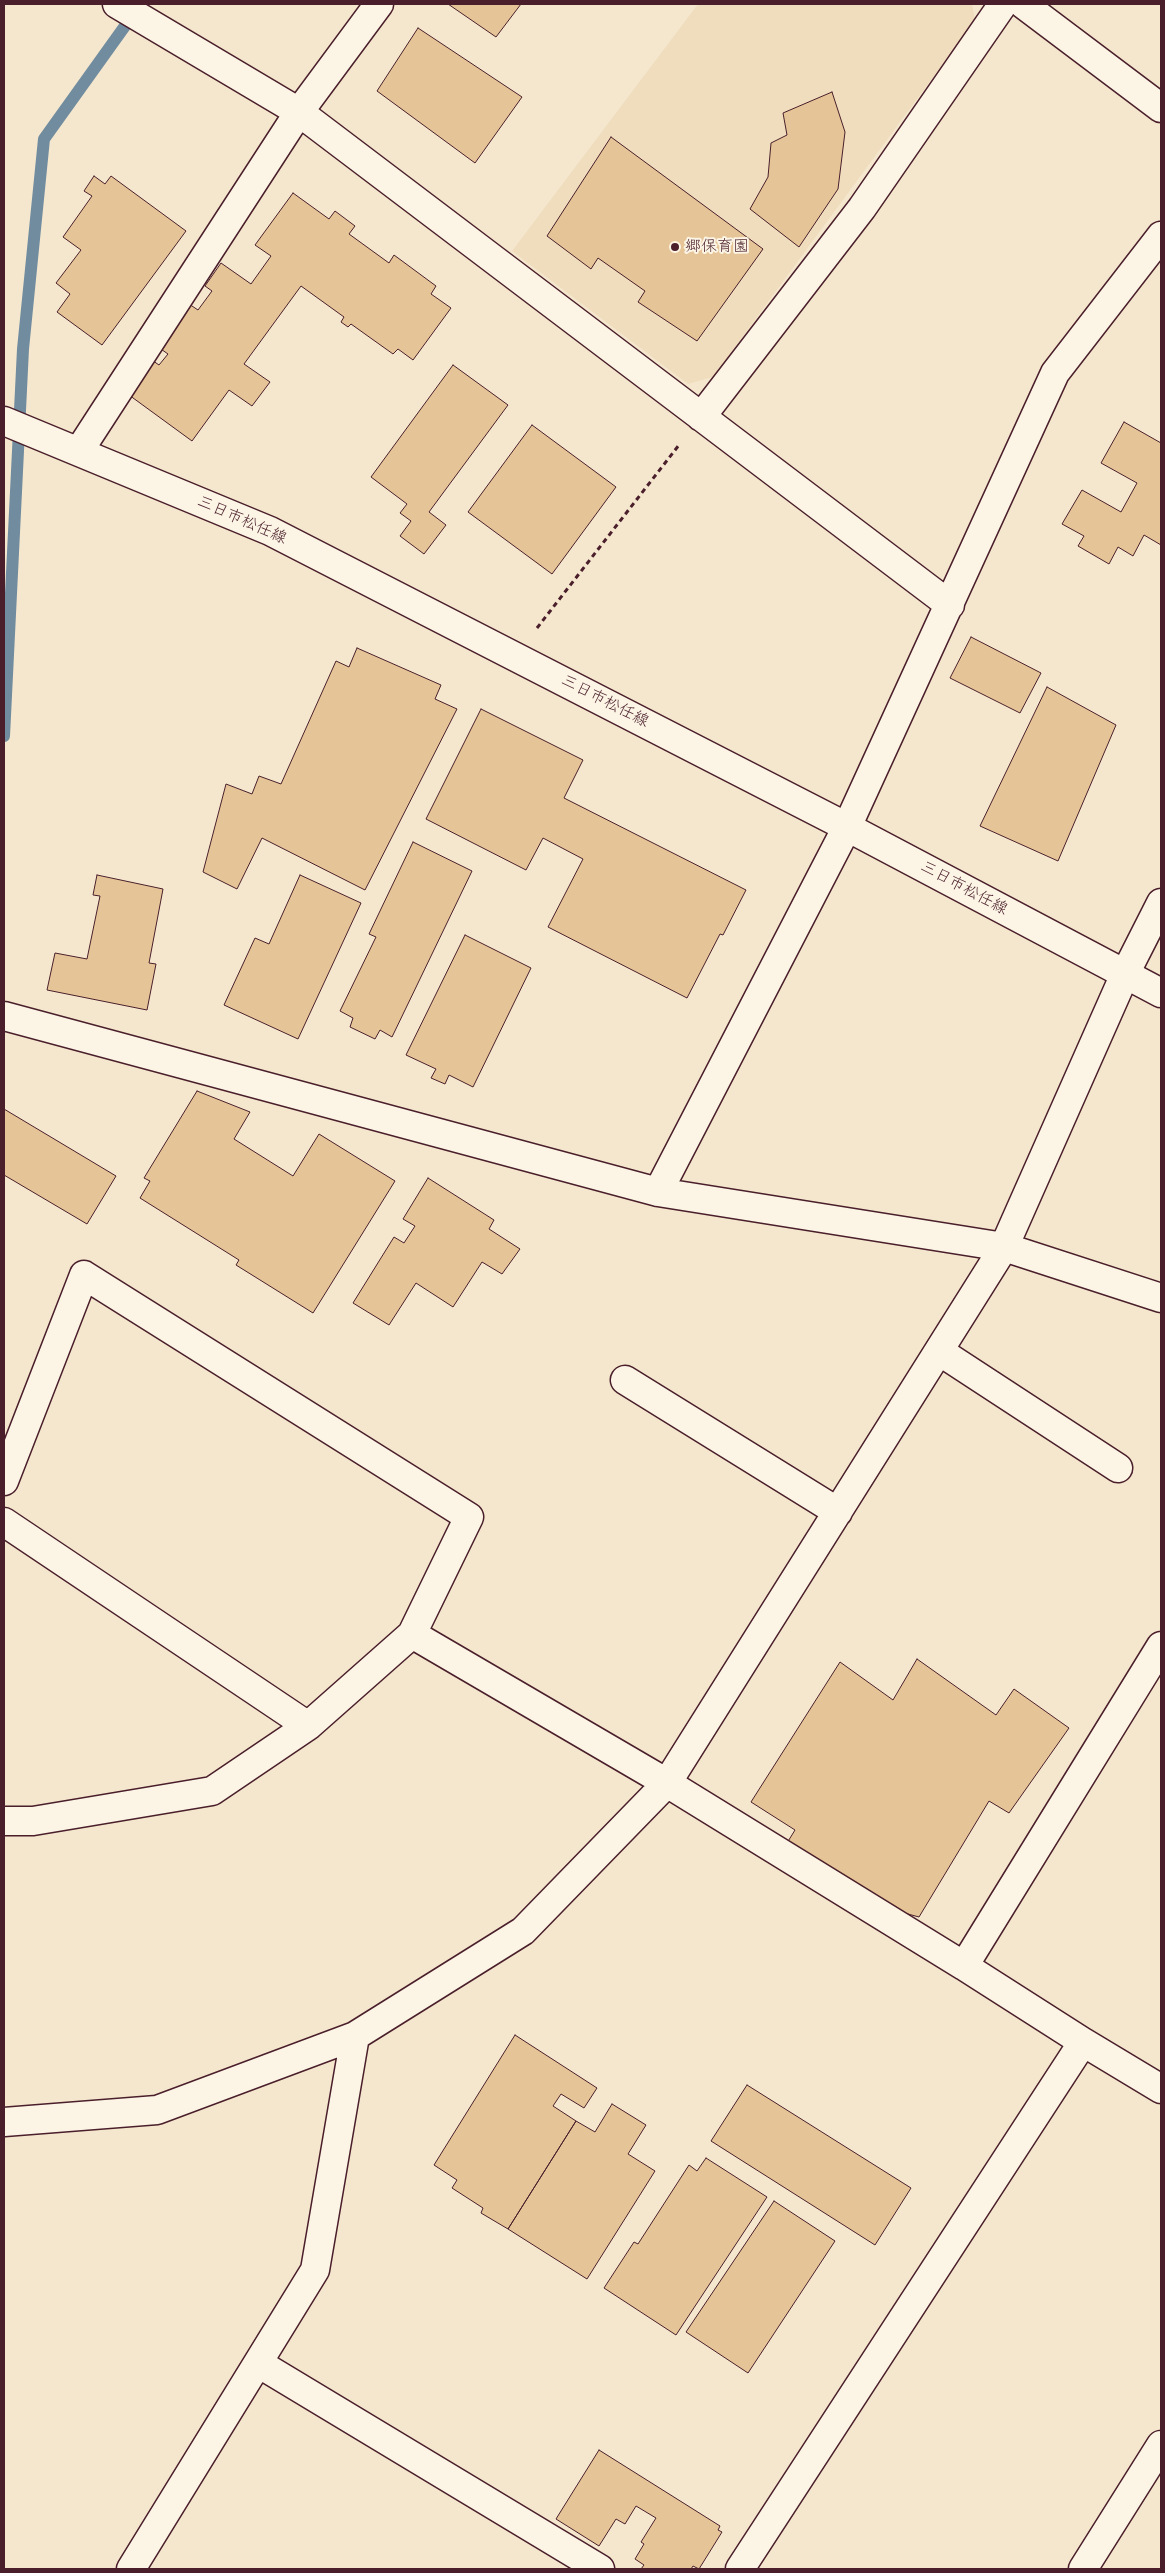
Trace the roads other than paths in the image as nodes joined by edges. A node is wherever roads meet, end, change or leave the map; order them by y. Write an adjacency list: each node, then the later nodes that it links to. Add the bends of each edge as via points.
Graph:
1 (117, 4): 6 (street)
2 (379, 4): 6 (street)
3 (1003, 4): 8 (street, via 862,208)
4 (1023, 4): 5 (street)
5 (1161, 108)
6 (299, 112): 8 (street); 10 (street)
7 (1161, 236): 11 (street, via 1055,373)
8 (701, 417): 11 (street)
9 (4, 421): 10 (street, 三日市松任線)
10 (79, 451): 12 (street, 三日市松任線, via 270,531)
11 (950, 605): 12 (street)
12 (847, 827): 14 (street, 三日市松任線); 17 (street)
13 (1161, 903): 14 (street)
14 (1125, 974): 15 (street, 三日市松任線); 18 (street)
15 (1161, 993)
16 (4, 1016): 17 (street)
17 (658, 1192): 18 (street)
18 (1004, 1247): 19 (street); 20 (street)
19 (1161, 1298)
20 (939, 1351): 22 (street); 24 (street)
21 (625, 1380): 24 (street)
22 (1118, 1468)
23 (4, 1481): 26 (street, via 84,1275 469,1517)
24 (838, 1512): 29 (street)
25 (4, 1522): 28 (street)
26 (412, 1634): 28 (street); 29 (street)
27 (1161, 1646): 31 (street)
28 (308, 1726): 30 (street, via 212,1791 33,1821)
29 (667, 1783): 31 (street); 32 (street, via 523,1931)
30 (4, 1821)
31 (964, 1966): 33 (street)
32 (355, 2036): 35 (street, via 157,2110); 36 (street, via 315,2270)
33 (1083, 2042): 34 (street); 40 (street)
34 (1160, 2087)
35 (4, 2122)
36 (258, 2363): 38 (street); 39 (street)
37 (1161, 2445): 41 (street)
38 (131, 2569)
39 (600, 2569)
40 (740, 2569)
41 (1083, 2569)

